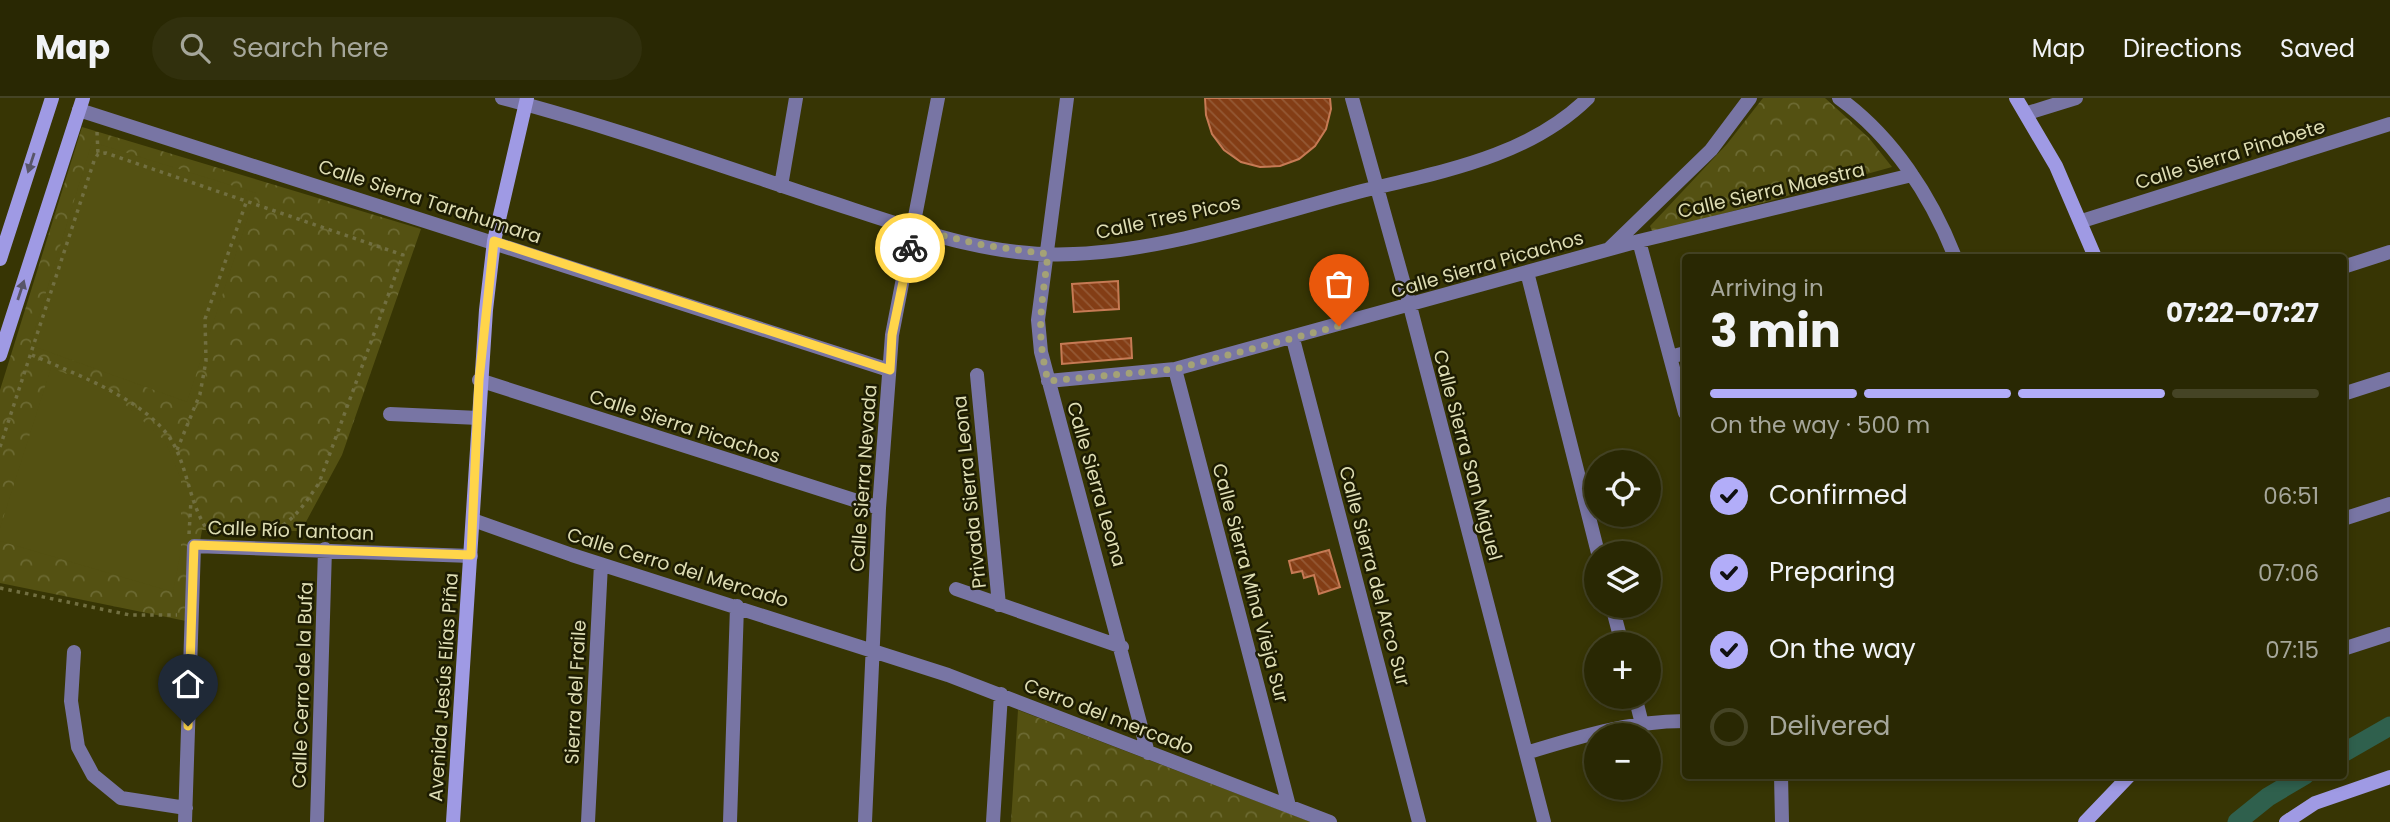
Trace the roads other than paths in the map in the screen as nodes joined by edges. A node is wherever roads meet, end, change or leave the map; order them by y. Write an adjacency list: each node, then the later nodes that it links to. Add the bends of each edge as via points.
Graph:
1 (52, 98): 21 (street, one-way to 21)
2 (502, 98): 12 (street, Calle Tres Picos)
3 (796, 98): 17 (street)
4 (938, 98): 20 (street, Calle Sierra Nevada)
5 (1067, 98): 26 (street, Calle Sierra Leona)
6 (1352, 98): 18 (street, Calle Sierra San Miguel)
7 (1588, 98): 18 (street, Calle Tres Picos, via 1570,116 1525,144)
8 (1750, 98): 24 (street, Calle Sierra Picachos, via 1711,149)
9 (1839, 98): 16 (street, via 1878,132)
10 (2016, 98): 14 (street)
11 (2076, 98): 14 (street)
12 (526, 101): 17 (street, Calle Tres Picos); 22 (street, Avenida Jesús Elías Piña)
13 (81, 104): 22 (street, Calle Sierra Tarahumara, via 97,116); 35 (street, one-way to 13)
14 (2028, 113): 19 (street)
15 (2390, 124): 19 (street, Calle Sierra Pinabete)
16 (1912, 174): 23 (street, Calle Sierra Maestra); 27 (street, via 1938,214)
17 (781, 186): 20 (street, Calle Tres Picos)
18 (1377, 188): 26 (street, Calle Tres Picos, via 1165,242); 32 (street, Calle Sierra San Miguel)
19 (2081, 221): 28 (street)
20 (914, 229): 26 (street, Calle Tres Picos); 38 (street, Calle Sierra Nevada, via 892,335)
21 (4, 231): 29 (street)
22 (494, 241): 38 (street, Calle Sierra Tarahumara); 41 (street, Avenida Jesús Elías Piña)
23 (1639, 241): 24 (street, Calle Sierra Picachos); 36 (street)
24 (1608, 249): 31 (street, Calle Sierra Picachos)
25 (2390, 252): 30 (street)
26 (1048, 254): 42 (street, Calle Sierra Leona, via 1038,320)
27 (1954, 254)
28 (2094, 254)
29 (0, 259)
30 (2347, 266)
31 (1527, 272): 32 (street, Calle Sierra Picachos); 51 (street)
32 (1410, 306): 33 (street, Calle Sierra Picachos); 68 (street, Calle Sierra San Miguel)
33 (1293, 339): 37 (street, Calle Sierra Picachos); 81 (street, Calle Sierra del Arco Sur)
34 (1682, 354): 36 (street)
35 (0, 355)
36 (1670, 357): 44 (street)
37 (1175, 369): 42 (street, Calle Sierra Picachos); 72 (street, Calle Sierra Mina Vieja Sur)
38 (890, 370): 48 (street, Calle Sierra Nevada)
39 (976, 376): 56 (street, Privada Sierra Leona)
40 (2390, 379): 43 (street)
41 (479, 380): 46 (street, Avenida Jesús Elías Piña); 48 (street, Calle Sierra Picachos)
42 (1048, 381): 59 (street, Calle Sierra Leona)
43 (2347, 393)
44 (1682, 402)
45 (390, 414): 46 (street)
46 (479, 418): 50 (street, Avenida Jesús Elías Piña)
47 (2390, 504): 49 (street)
48 (879, 508): 61 (street, Calle Sierra Nevada)
49 (2347, 518)
50 (473, 520): 53 (street, Avenida Jesús Elías Piña); 54 (street, Calle Cerro del Mercado)
51 (1595, 541)
52 (326, 550): 53 (street, Calle Río Tantoan); 73 (street, Calle Río Tantoan, via 194,545); 74 (street, Calle Cerro de la Bufa)
53 (471, 555): 75 (street, Avenida Jesús Elías Piña)
54 (601, 564): 57 (street, Calle Cerro del Mercado); 76 (street, Sierra del Fraile)
55 (956, 589): 56 (street, Privada Sierra Leona)
56 (999, 605): 59 (street, Privada Sierra Leona)
57 (737, 606): 61 (street, Calle Cerro del Mercado); 77 (street)
58 (2390, 634): 60 (street)
59 (1122, 647): 67 (street, Calle Sierra Leona)
60 (2347, 648)
61 (873, 649): 63 (street, Cerro del mercado); 78 (street, Calle Sierra Nevada)
62 (74, 652): 73 (street, via 71,701 78,747 93,775 121,798)
63 (1001, 694): 67 (street, Cerro del mercado); 79 (street)
64 (1682, 721): 65 (street)
65 (1656, 723)
66 (1584, 736): 68 (street)
67 (1148, 753): 72 (street, Cerro del mercado)
68 (1526, 753): 82 (street, Calle Sierra San Miguel)
69 (2390, 777): 85 (street, via 2315,803)
70 (1781, 779): 83 (street)
71 (2126, 779): 84 (street)
72 (1289, 806): 80 (street, Cerro del mercado)
73 (185, 815)
74 (317, 822)
75 (453, 822)
76 (588, 822)
77 (730, 822)
78 (865, 822)
79 (993, 822)
80 (1330, 822)
81 (1419, 822)
82 (1544, 822)
83 (1782, 822)
84 (2085, 822)
85 (2286, 822)

